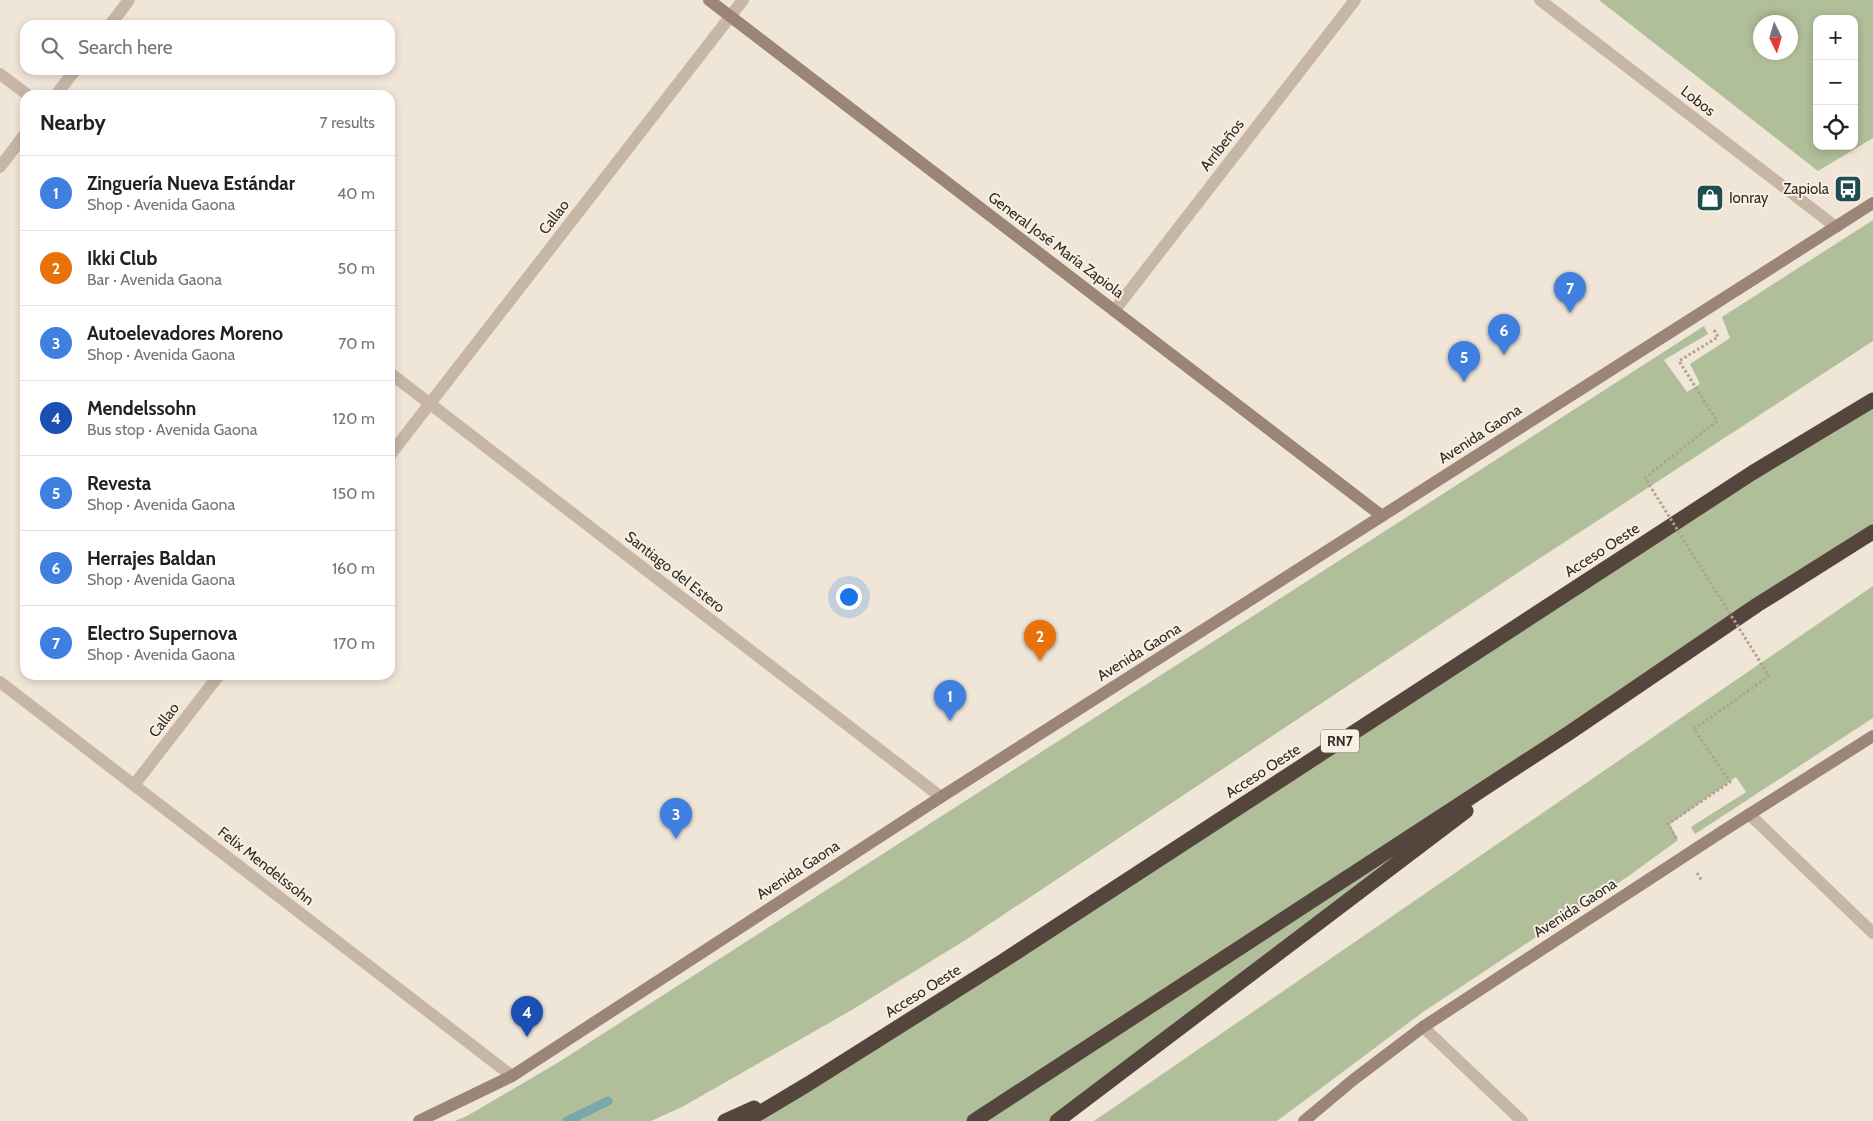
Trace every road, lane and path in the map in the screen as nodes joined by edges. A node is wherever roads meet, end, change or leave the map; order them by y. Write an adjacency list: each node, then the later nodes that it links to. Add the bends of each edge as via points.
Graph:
1 (129, 0): 7 (street)
2 (709, 0): 6 (street, General José María Zapiola)
3 (743, 0): 6 (street, Callao)
4 (1355, 0): 17 (street, Arribeños)
5 (1540, 0): 15 (street, Lobos)
6 (730, 16): 17 (street, General José María Zapiola); 20 (street, Callao)
7 (114, 20)
8 (0, 74): 10 (street)
9 (71, 75): 11 (street)
10 (21, 90)
11 (60, 90)
12 (20, 141): 13 (street)
13 (0, 167)
14 (1873, 203): 15 (street, Avenida Gaona)
15 (1836, 227): 16 (street, Avenida Gaona)
16 (1703, 310): 22 (street, Avenida Gaona); 31 (path, bridge, via 1718,337 1679,361 1717,420 1645,478 1769,676 1694,729 1730,782 1668,824)
17 (1114, 311): 22 (street, General José María Zapiola)
18 (395, 378): 20 (street, Santiago del Estero)
19 (1873, 400): 36 (highway, Acceso Oeste / RN7, via 1752,473 1003,961)
20 (429, 404): 21 (street, Callao); 29 (street, Santiago del Estero)
21 (395, 448)
22 (1382, 516): 29 (street, Avenida Gaona)
23 (1873, 532): 26 (highway, via 1757,605)
24 (215, 680): 28 (street, Callao)
25 (0, 682): 28 (street, Felix Mendelssohn)
26 (1569, 733): 40 (highway); 41 (highway)
27 (1873, 736): 30 (street, Avenida Gaona)
28 (134, 785): 35 (street, Felix Mendelssohn)
29 (941, 797): 35 (street, Avenida Gaona)
30 (1749, 814): 31 (street, Avenida Gaona); 33 (street)
31 (1686, 855): 32 (path); 34 (street, Avenida Gaona)
32 (1702, 881)
33 (1873, 933)
34 (1423, 1027): 42 (street, Avenida Gaona); 43 (street)
35 (512, 1076): 37 (street, Avenida Gaona)
36 (808, 1084): 38 (highway); 39 (highway, Acceso Oeste / RN7)
37 (419, 1121)
38 (726, 1121)
39 (746, 1121)
40 (974, 1121)
41 (1057, 1121)
42 (1304, 1121)
43 (1522, 1121)

